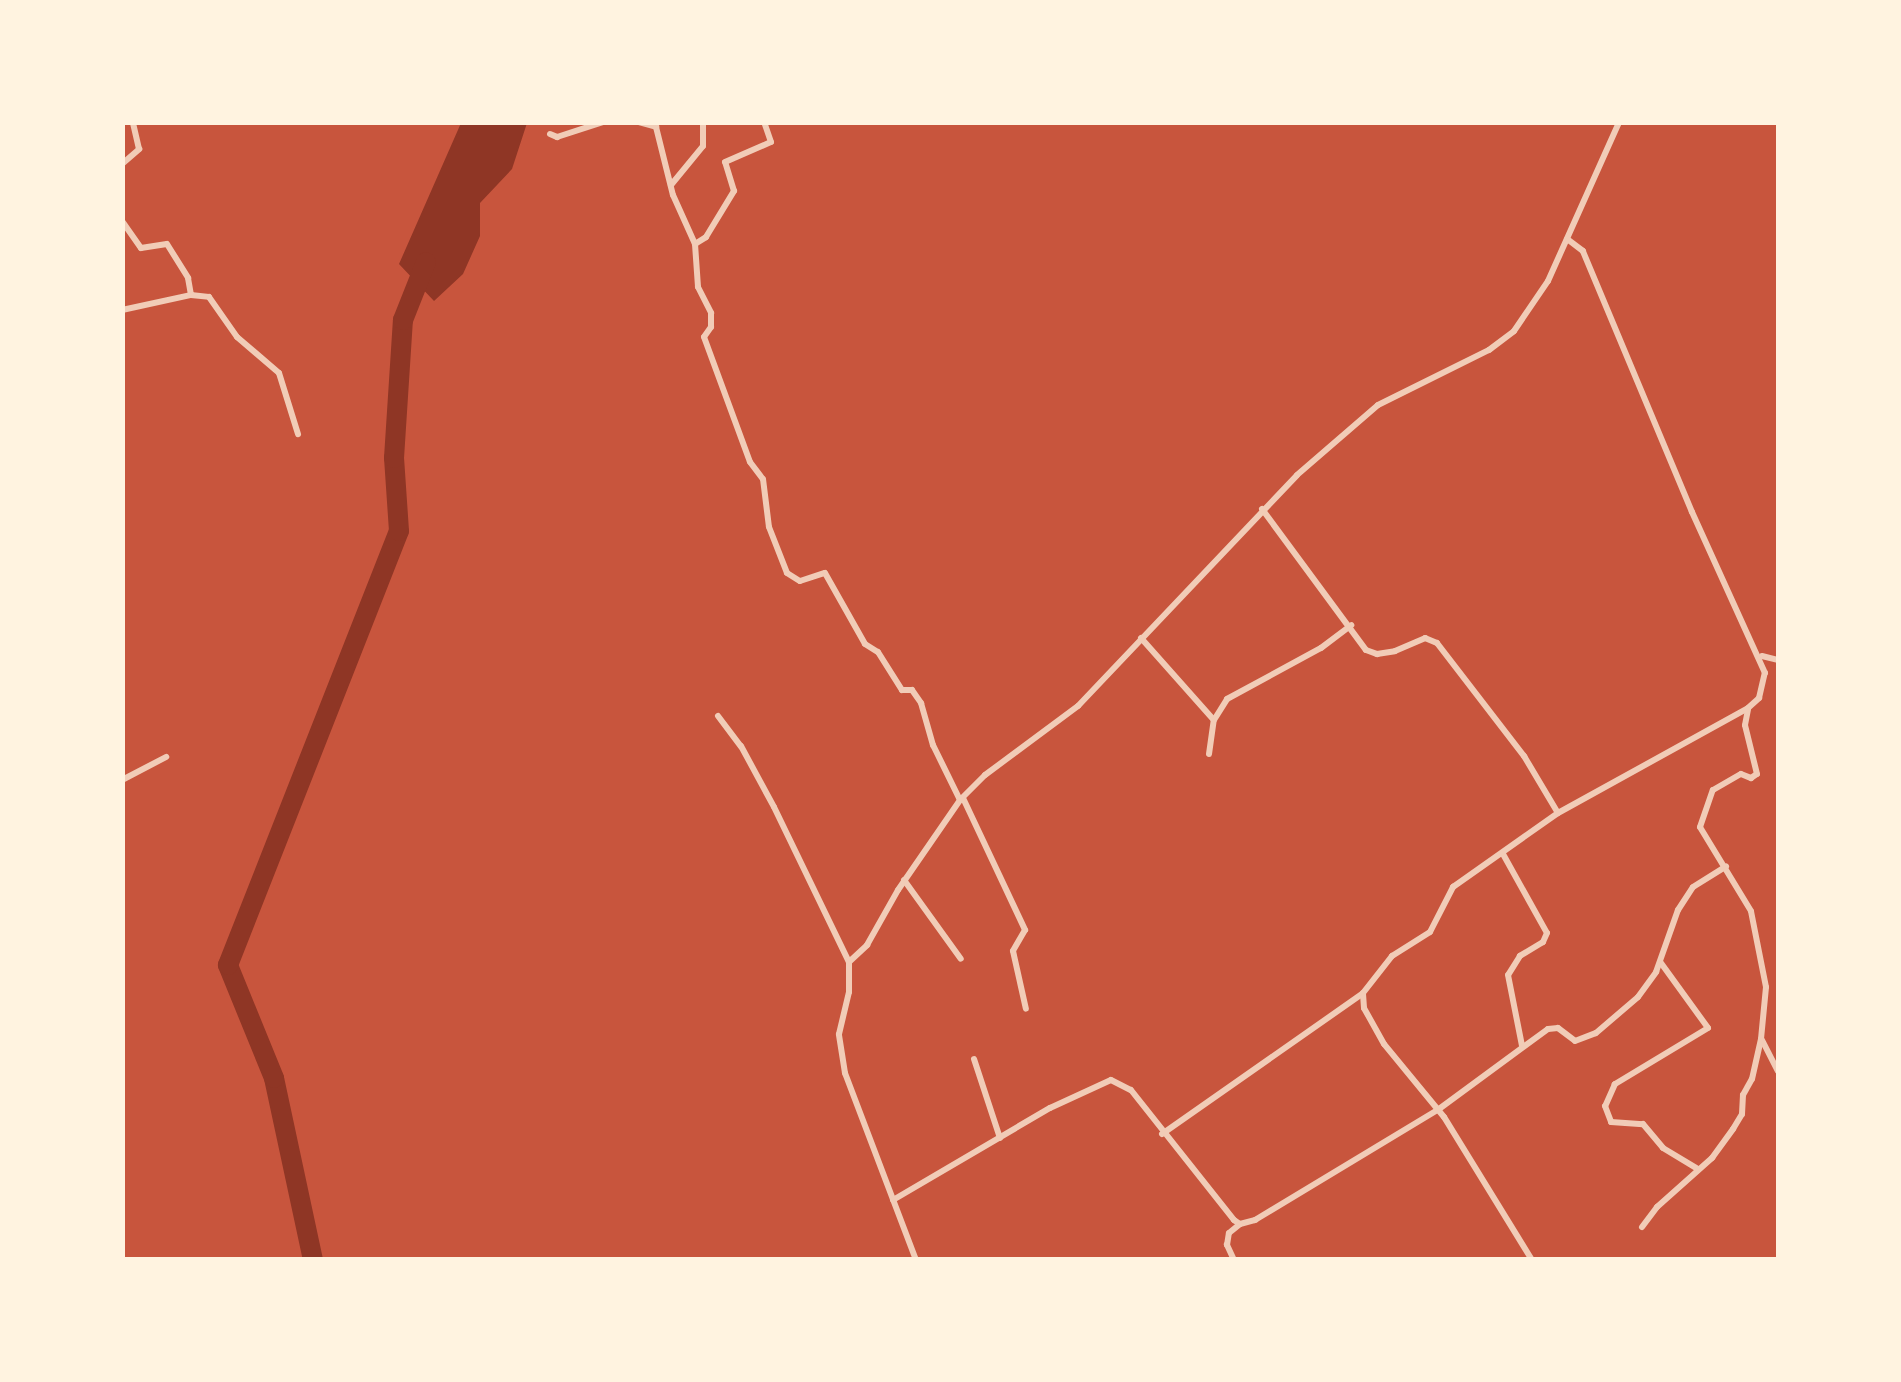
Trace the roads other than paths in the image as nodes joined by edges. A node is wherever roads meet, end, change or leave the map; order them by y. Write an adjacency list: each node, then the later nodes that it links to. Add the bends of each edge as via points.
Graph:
1 (133, 122): 8 (street, via 139,150)
2 (604, 122): 7 (street)
3 (639, 122): 9 (street, via 656,127)
4 (702, 122): 9 (street, via 703,146)
5 (764, 122): 12 (street, via 770,142 725,162 734,191)
6 (1619, 122): 11 (street)
7 (550, 134)
8 (122, 164)
9 (671, 185): 12 (street)
10 (122, 221): 13 (street, via 141,248 166,244)
11 (1568, 239): 16 (street, via 1534,305 1506,339 1378,404); 19 (street, via 1580,246)
12 (695, 244): 27 (street, via 698,286 711,313 704,337 750,462 763,479 769,527 788,573 800,581 825,573 865,644 920,703 933,745)
13 (191, 295): 14 (street); 15 (street, via 213,300 237,337 278,373)
14 (122, 310)
15 (298, 434)
16 (1266, 513): 17 (street); 18 (street)
17 (1351, 624): 23 (street, via 1321,648 1234,694); 28 (street, via 1366,650 1377,654 1425,638 1437,643 1524,756)
18 (1144, 642): 23 (street); 27 (street)
19 (1761, 656): 20 (street); 21 (street, via 1765,683)
20 (1778, 660)
21 (1748, 708): 28 (street); 30 (street, via 1745,725 1758,774 1742,774 1713,790 1700,820)
22 (718, 716): 33 (street, via 774,807)
23 (1214, 720): 24 (street)
24 (1209, 754)
25 (166, 756): 26 (street)
26 (122, 780)
27 (965, 802): 31 (street); 36 (street, via 1026,930 1013,951)
28 (1558, 813): 29 (street)
29 (1503, 854): 35 (street, via 1453,886 1430,932 1392,956); 38 (street, via 1547,933 1508,975)
30 (1726, 866): 34 (street, via 1687,894); 37 (street, via 1751,910 1766,987)
31 (908, 884): 32 (street); 33 (street)
32 (961, 959)
33 (849, 962): 45 (street, via 842,1061)
34 (1661, 964): 38 (street, via 1638,996 1590,1038 1575,1041 1554,1027); 44 (street, via 1708,1028 1615,1084 1604,1106 1612,1122 1644,1124 1664,1148)
35 (1363, 993): 41 (street, via 1364,1008 1392,1056); 42 (street)
36 (1026, 1009)
37 (1761, 1039): 40 (street); 44 (street, via 1742,1114 1712,1158)
38 (1522, 1047): 41 (street)
39 (974, 1060): 43 (street)
40 (1778, 1071)
41 (1438, 1108): 46 (street); 50 (street)
42 (1162, 1134): 43 (street, via 1130,1090 1111,1080); 46 (street)
43 (1000, 1138): 45 (street)
44 (1696, 1168): 47 (street)
45 (899, 1198): 48 (street)
46 (1240, 1224): 49 (street, via 1229,1233)
47 (1642, 1227)
48 (916, 1260)
49 (1234, 1260)
50 (1532, 1260)

